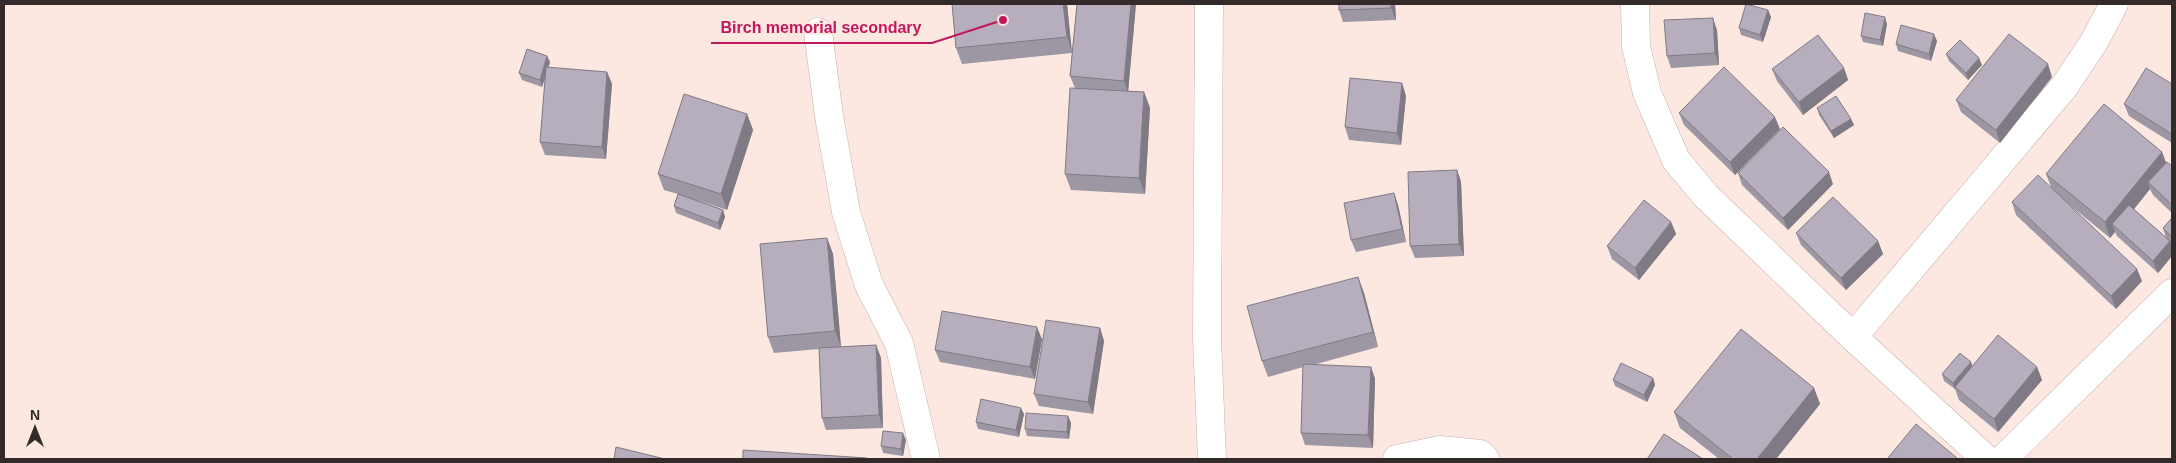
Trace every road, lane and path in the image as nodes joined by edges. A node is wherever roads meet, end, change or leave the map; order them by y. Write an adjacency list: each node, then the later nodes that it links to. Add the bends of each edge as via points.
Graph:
1 (1209, 4): 8 (street, via 1207,338)
2 (1635, 4): 6 (street, via 1636,46 1647,93 1676,160 1706,196)
3 (2114, 4): 6 (street, via 2064,87)
4 (818, 32): 7 (street, via 846,212 869,285 899,343)
5 (2172, 293): 12 (street)
6 (1853, 337): 11 (street)
7 (926, 459)
8 (1212, 459)
9 (1397, 459): 10 (street, via 1440,450 1480,454)
10 (1485, 459)
11 (1986, 459)
12 (2003, 459)

